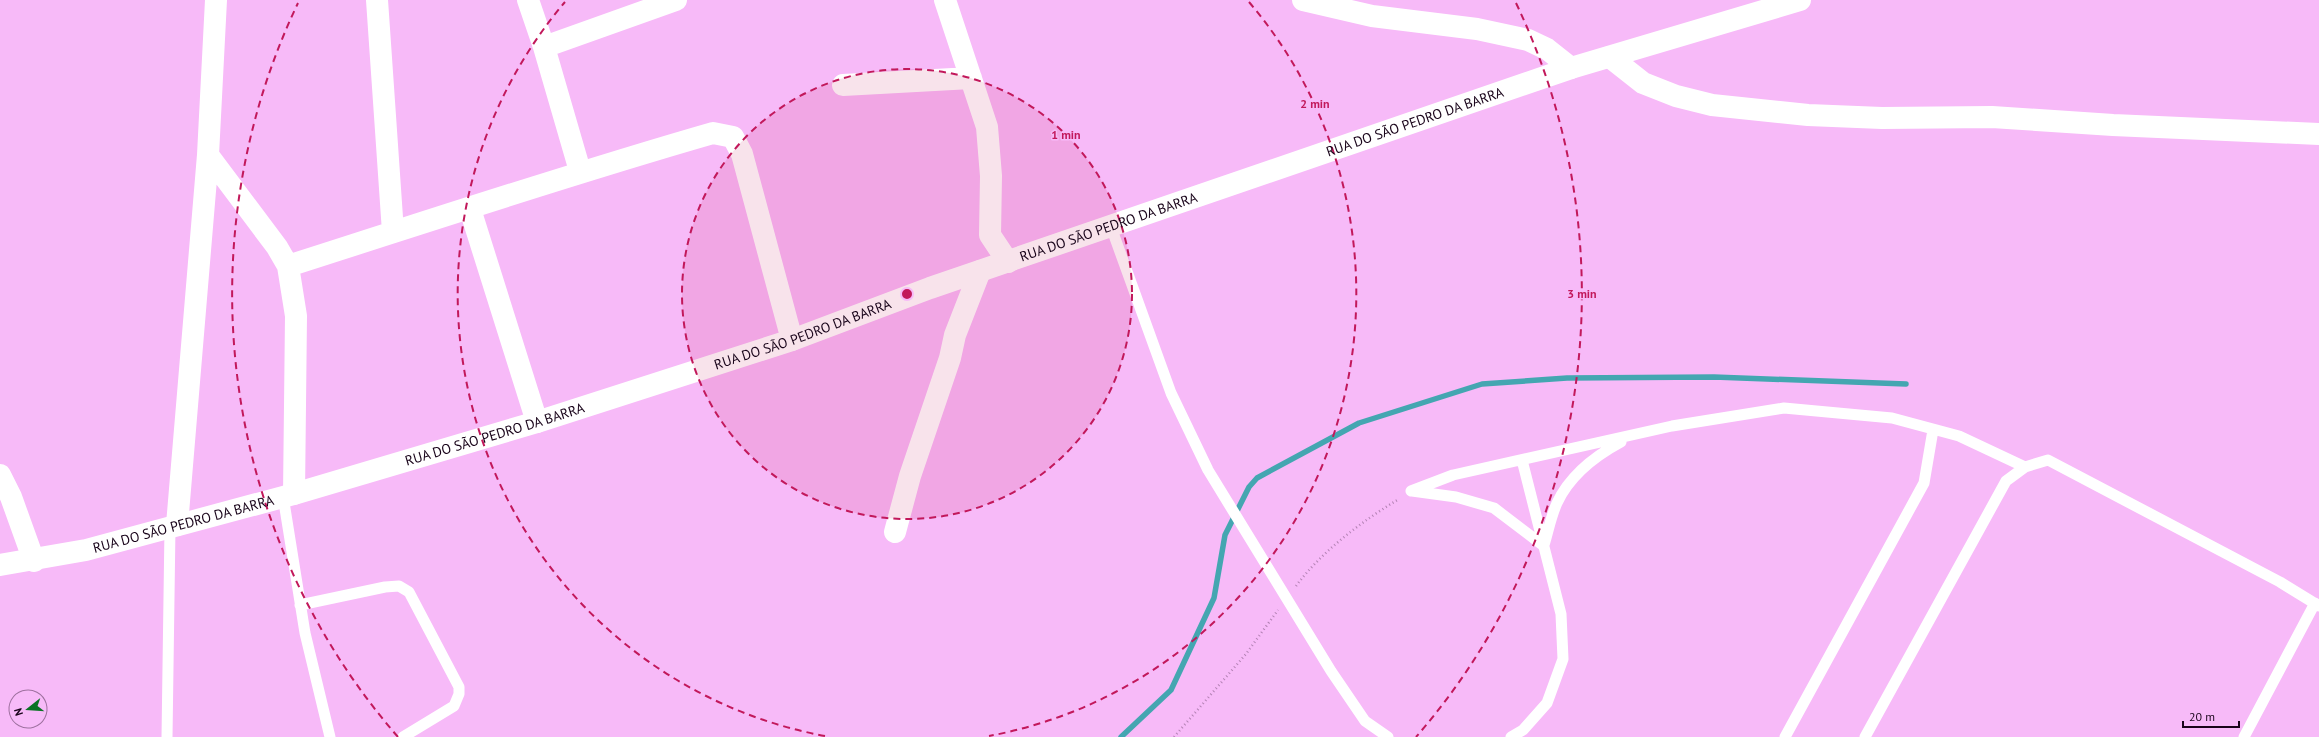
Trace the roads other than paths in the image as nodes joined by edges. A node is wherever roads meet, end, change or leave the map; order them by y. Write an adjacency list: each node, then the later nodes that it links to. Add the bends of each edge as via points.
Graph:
1 (216, 0): 15 (street)
2 (377, 0): 19 (street)
3 (528, 0): 9 (street)
4 (676, 0): 9 (street)
5 (945, 0): 12 (street)
6 (1303, 0): 8 (street)
7 (1800, 0): 10 (street, RUA DO SÃO PEDRO DA BARRA)
8 (1371, 8): 11 (street, via 1528,40 1547,49)
9 (544, 47): 16 (street)
10 (1610, 57): 11 (street, RUA DO SÃO PEDRO DA BARRA); 14 (street, via 1642,83 1676,96 1712,105 1808,115 1882,118 1992,117)
11 (1571, 68): 18 (street, RUA DO SÃO PEDRO DA BARRA)
12 (971, 78): 13 (street); 20 (street, via 987,127 991,176 990,235)
13 (843, 85)
14 (2319, 134)
15 (208, 155): 21 (street); 31 (street)
16 (580, 172): 17 (street); 23 (street, via 712,133 733,137 742,154)
17 (470, 209): 19 (street); 24 (street)
18 (1111, 226): 20 (street, RUA DO SÃO PEDRO DA BARRA); 41 (lane, via 1171,393 1208,470 1365,720)
19 (393, 232): 21 (street)
20 (1008, 262): 22 (street, RUA DO SÃO PEDRO DA BARRA)
21 (288, 266): 30 (street, via 296,316)
22 (980, 271): 23 (street, RUA DO SÃO PEDRO DA BARRA); 32 (street, via 955,335)
23 (792, 340): 24 (street, RUA DO SÃO PEDRO DA BARRA)
24 (537, 422): 30 (street, RUA DO SÃO PEDRO DA BARRA)
25 (1933, 430): 26 (lane, via 1892,418 1784,408 1672,426); 28 (lane, via 1959,436); 43 (lane, via 1924,483)
26 (1634, 435): 27 (lane); 33 (lane, via 1604,451 1581,469 1557,503)
27 (1522, 460): 33 (lane); 33 (lane, via 1452,475 1411,491 1456,497 1494,508)
28 (2025, 467): 36 (lane, via 2048,460); 44 (lane, via 2006,481)
29 (0, 474): 34 (street)
30 (289, 495): 31 (street, RUA DO SÃO PEDRO DA BARRA); 37 (lane)
31 (174, 526): 34 (street, RUA DO SÃO PEDRO DA BARRA); 38 (lane)
32 (895, 532)
33 (1544, 546): 42 (lane, via 1561,614 1563,659 1547,703 1523,730)
34 (34, 561): 35 (street, RUA DO SÃO PEDRO DA BARRA)
35 (0, 565)
36 (2317, 604): 45 (lane)
37 (300, 605): 39 (lane); 40 (lane, via 385,587 399,586 409,592 459,687 459,694 454,706)
38 (167, 737)
39 (330, 737)
40 (403, 737)
41 (1388, 737)
42 (1511, 737)
43 (1785, 737)
44 (1865, 737)
45 (2244, 737)

